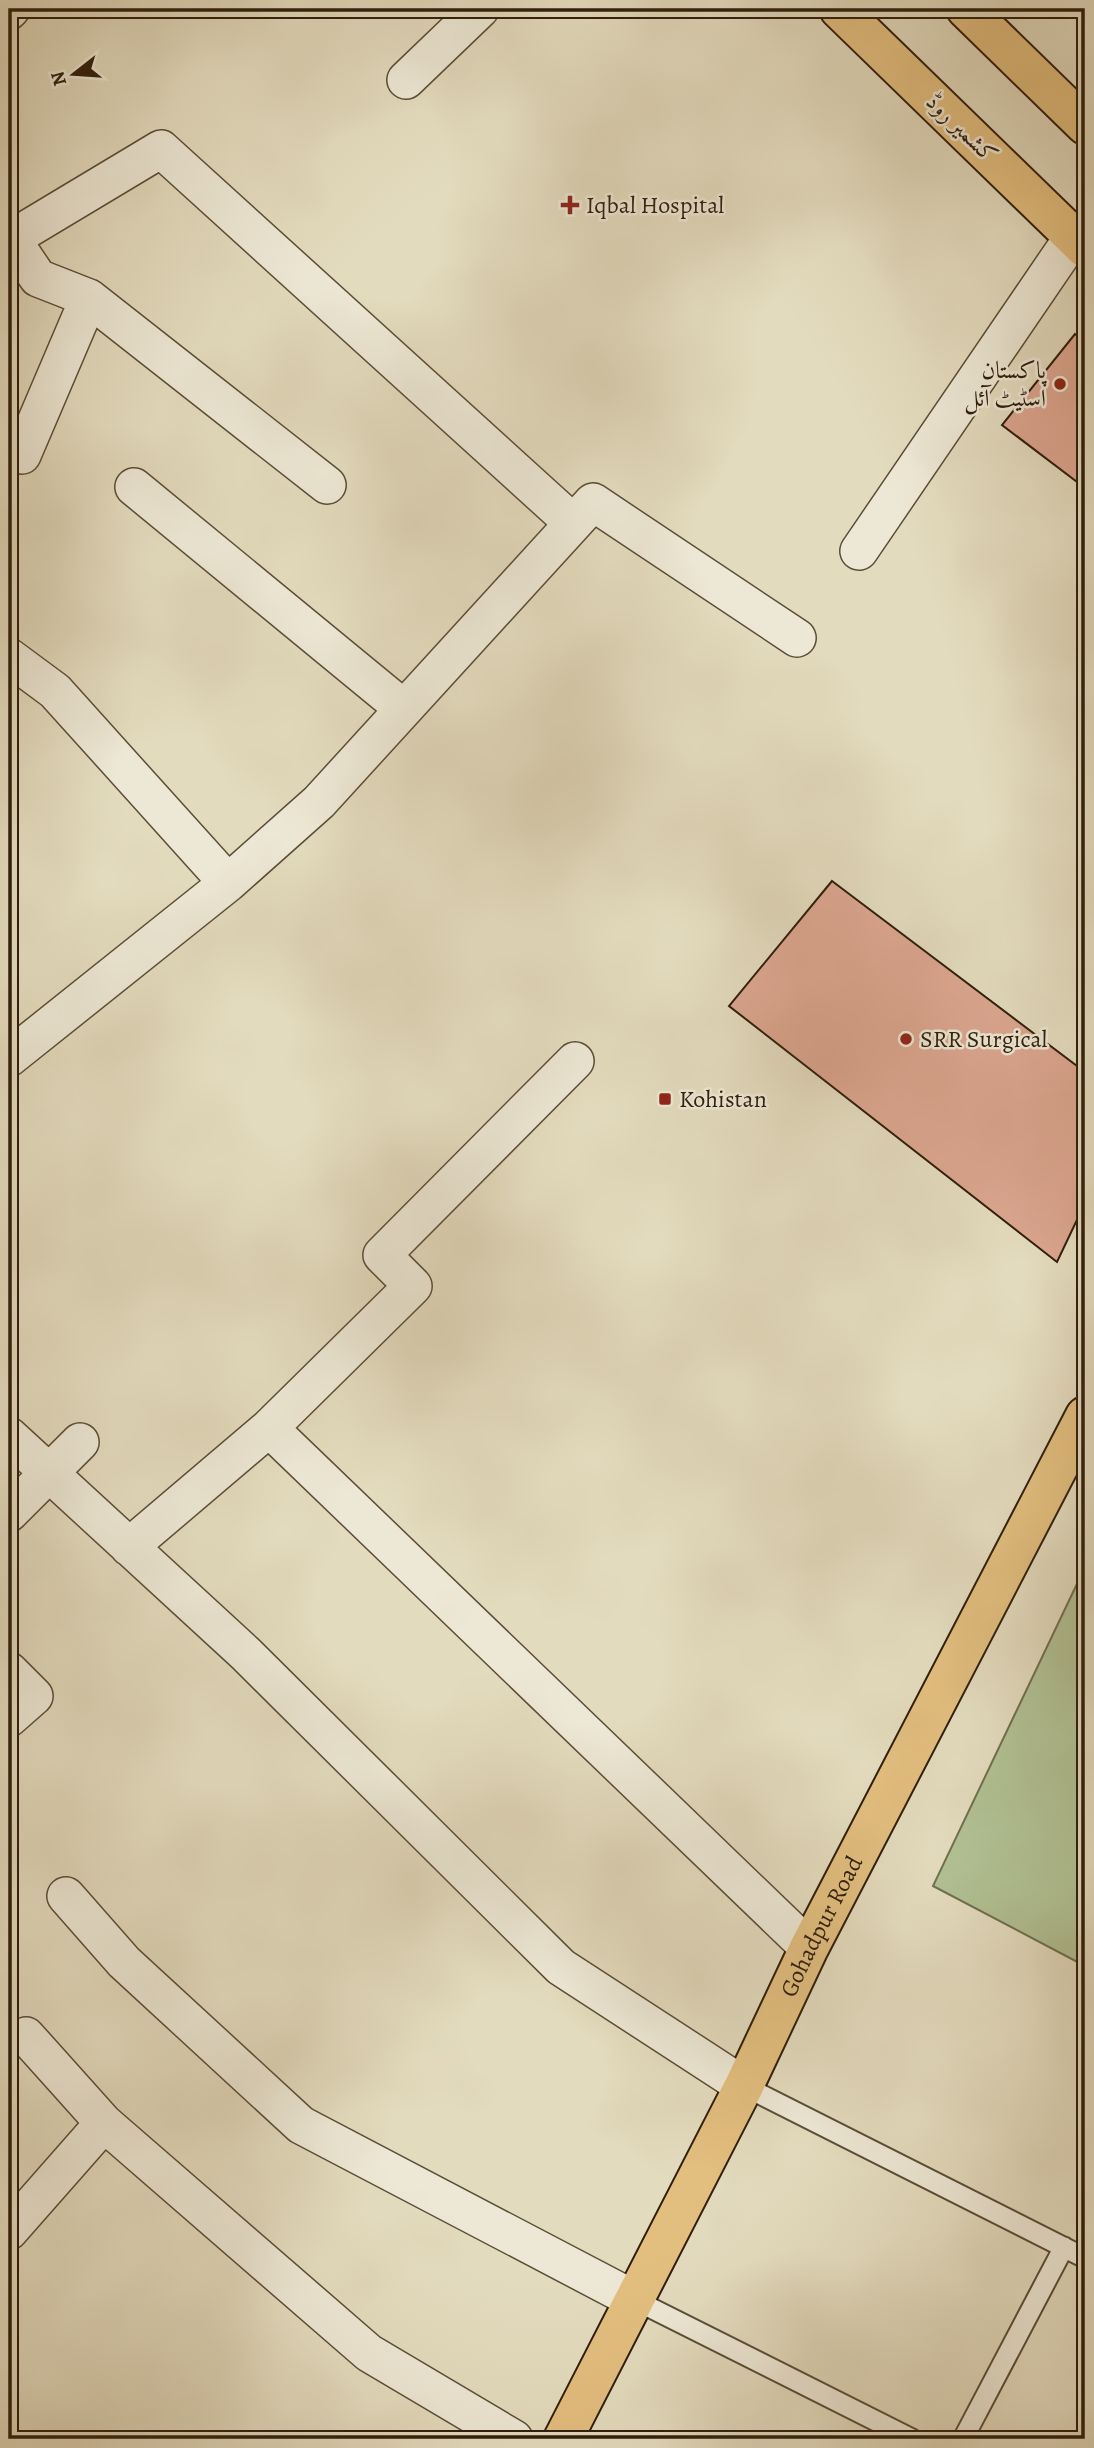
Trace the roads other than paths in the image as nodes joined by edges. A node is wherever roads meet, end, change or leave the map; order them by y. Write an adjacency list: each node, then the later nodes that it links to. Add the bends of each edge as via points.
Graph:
1 (480, 9): 4 (street)
2 (839, 9): 6 (main road, کشمیر روڈ)
3 (966, 9): 5 (main road)
4 (406, 80)
5 (1085, 125)
6 (1081, 235): 13 (street)
7 (10, 237): 8 (street, via 38,278); 12 (street, via 161,149)
8 (89, 298): 9 (street); 10 (street)
9 (22, 455)
10 (327, 485)
11 (134, 487): 16 (street)
12 (573, 523): 14 (street, via 593,502); 16 (street)
13 (859, 551)
14 (797, 638)
15 (9, 657): 17 (street, via 55,691)
16 (404, 709): 17 (street, via 319,802)
17 (228, 883): 18 (street)
18 (9, 1058)
19 (575, 1061): 21 (street, via 382,1255 413,1286)
20 (1085, 1416): 30 (main road, Gohadpur Road)
21 (270, 1428): 26 (street); 30 (street)
22 (9, 1436): 24 (street)
23 (80, 1442): 24 (street)
24 (51, 1474): 25 (street); 26 (street)
25 (9, 1513)
26 (129, 1547): 32 (street, via 246,1654 561,1967)
27 (9, 1671): 28 (street, via 34,1696)
28 (9, 1718)
29 (66, 1896): 37 (street, via 124,1962 301,2125)
30 (809, 1948): 32 (main road, Gohadpur Road)
31 (26, 2036): 33 (street)
32 (744, 2086): 35 (lane); 37 (main road, Gohadpur Road)
33 (104, 2123): 34 (street); 38 (street, via 369,2353)
34 (9, 2231)
35 (1064, 2247): 36 (lane); 41 (lane)
36 (1085, 2258)
37 (633, 2299): 39 (main road, Gohadpur Road); 40 (lane)
38 (514, 2439)
39 (563, 2439)
40 (912, 2439)
41 (963, 2439)

